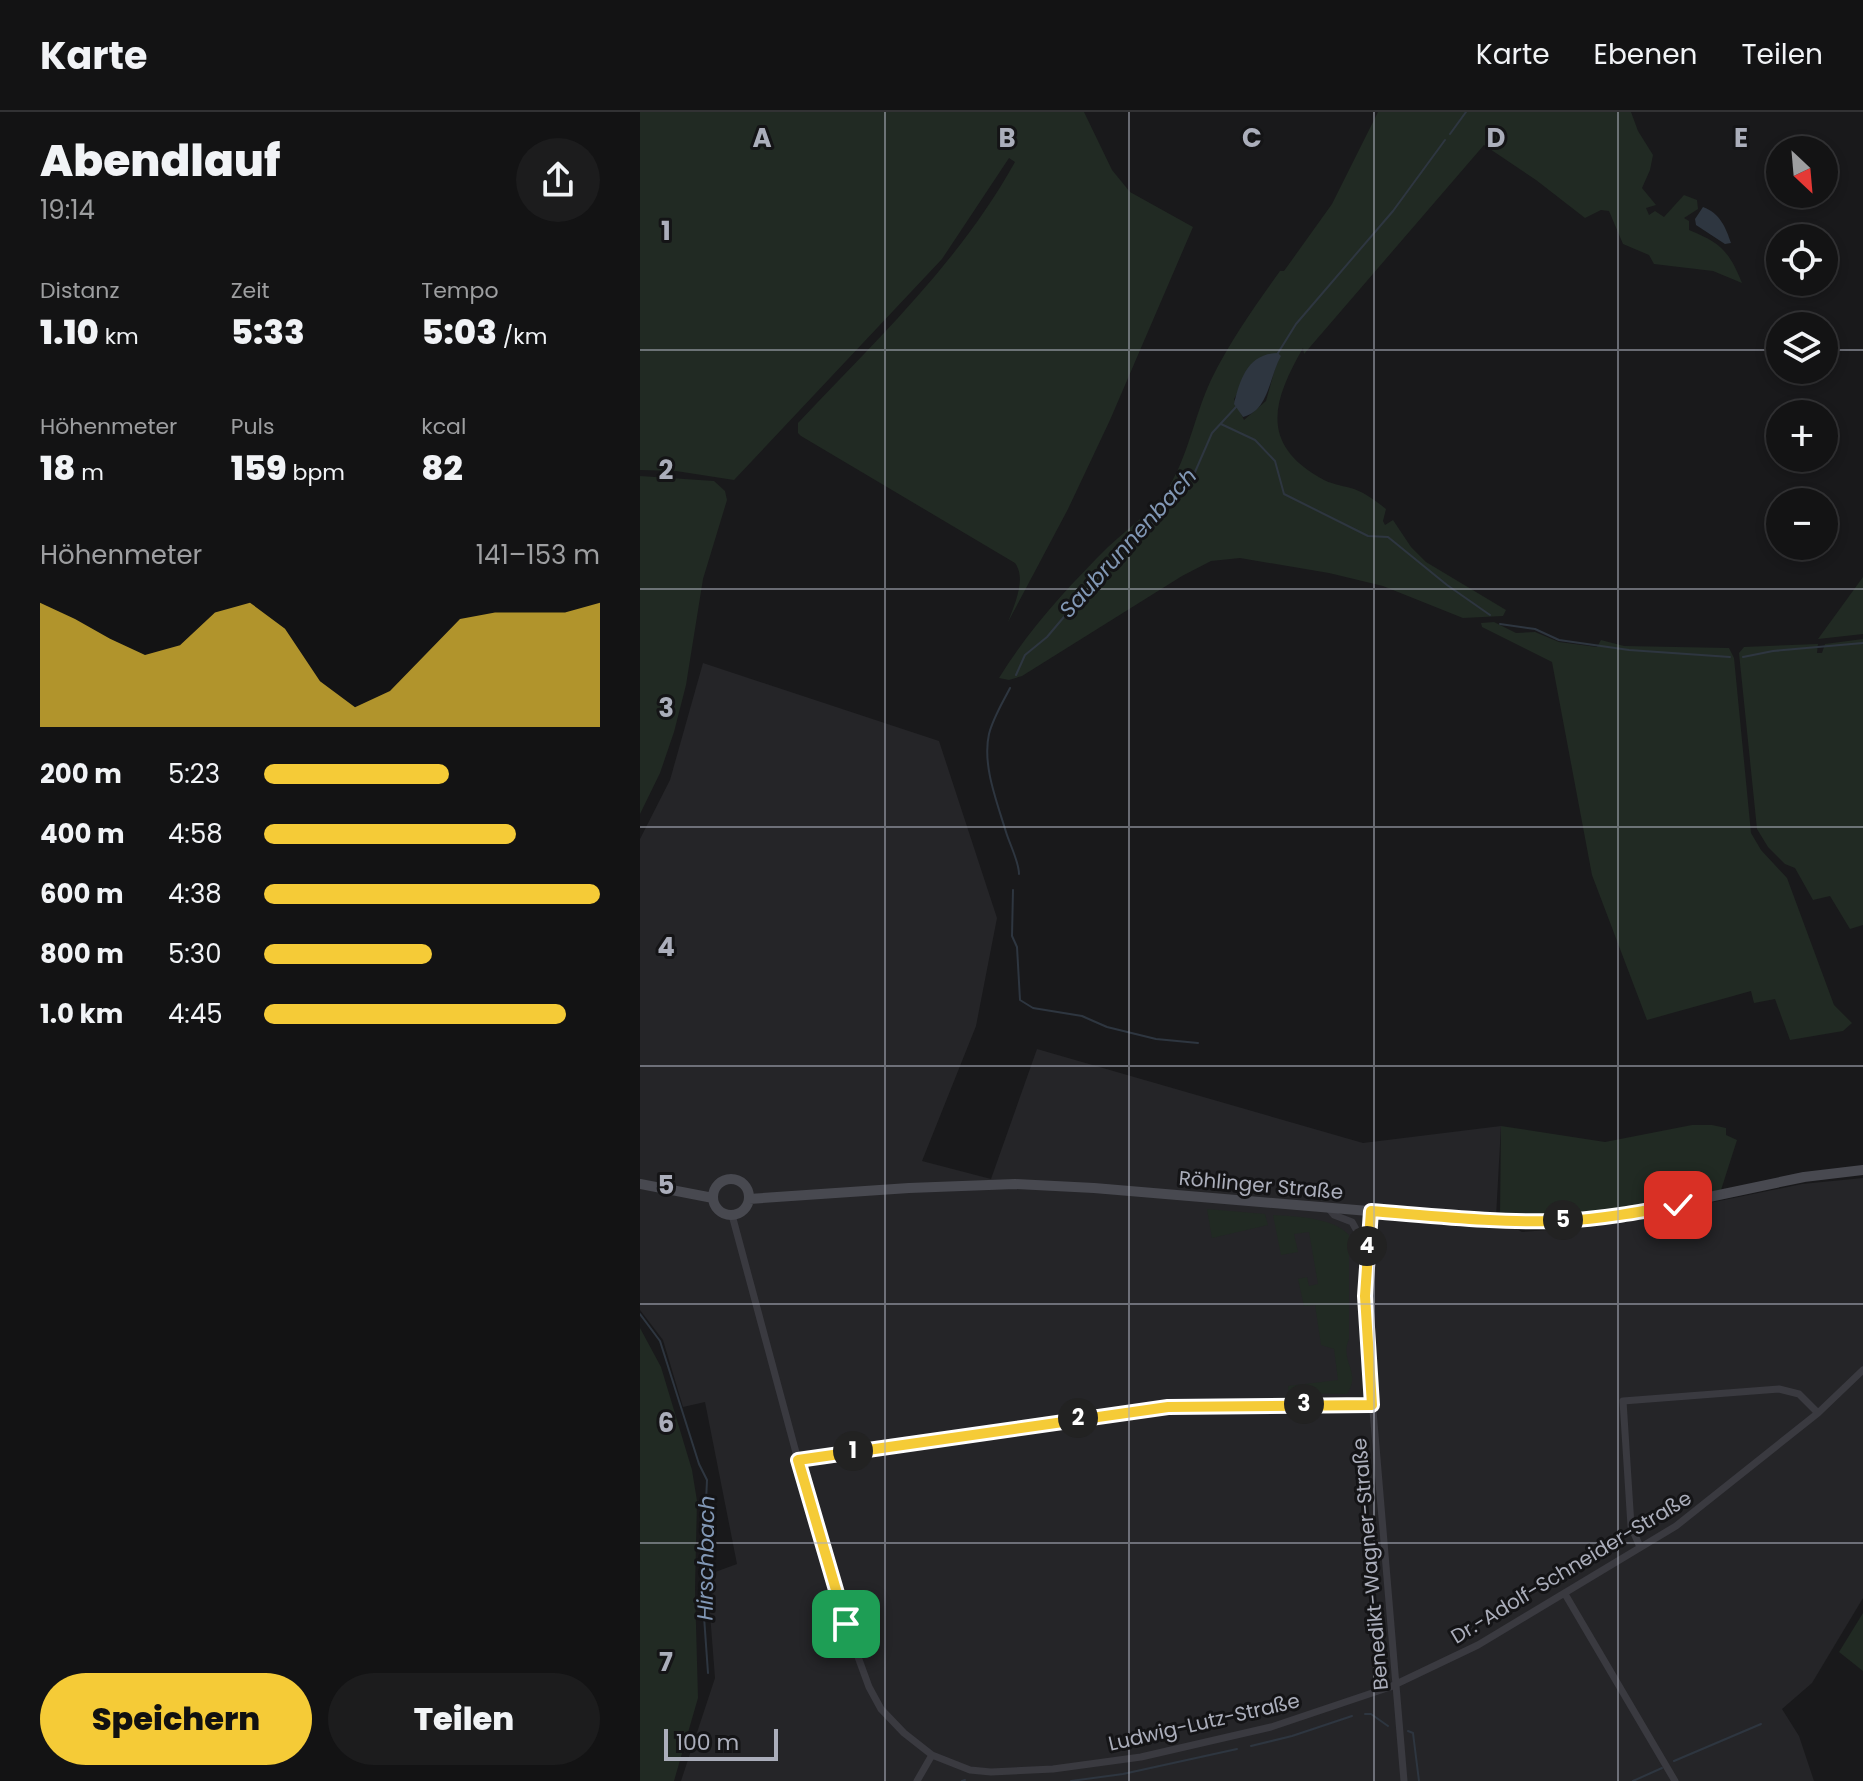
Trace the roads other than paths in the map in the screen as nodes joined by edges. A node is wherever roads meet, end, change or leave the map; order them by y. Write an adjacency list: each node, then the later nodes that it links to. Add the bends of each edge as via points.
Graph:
1 (1863, 1170): 6 (street, Röhlinger Straße, via 1595,1218 1489,1221)
2 (640, 1184): 3 (street)
3 (713, 1198): 4 (street, via 719,1184 734,1180 744,1185); 7 (street, via 721,1213)
4 (749, 1199): 5 (street, Röhlinger Straße, via 1015,1184); 7 (street)
5 (1329, 1209): 6 (street, Röhlinger Straße); 8 (street, via 1352,1222)
6 (1371, 1211): 8 (street, Benedikt-Wagner-Straße)
7 (732, 1215): 12 (street, Ludwig-Lutz-Straße)
8 (1367, 1249): 10 (street, Benedikt-Wagner-Straße)
9 (1863, 1370): 11 (street, Dr.-Adolf-Schneider-Straße)
10 (1372, 1405): 12 (street, via 1168,1407); 15 (street, Benedikt-Wagner-Straße)
11 (1818, 1413): 13 (street, Dr.-Adolf-Schneider-Straße, via 1697,1511); 13 (street, via 1799,1394 1779,1389 1623,1401 1631,1526)
12 (798, 1460): 16 (street, Ludwig-Lutz-Straße, via 869,1687 881,1709)
13 (1640, 1547): 14 (street, Dr.-Adolf-Schneider-Straße)
14 (1565, 1594): 15 (street, Dr.-Adolf-Schneider-Straße, via 1478,1645); 19 (street)
15 (1396, 1684): 16 (street, Ludwig-Lutz-Straße, via 1271,1727 1141,1757 991,1772); 18 (street, Benedikt-Wagner-Straße)
16 (932, 1755): 17 (street)
17 (917, 1781)
18 (1404, 1781)
19 (1675, 1781)

